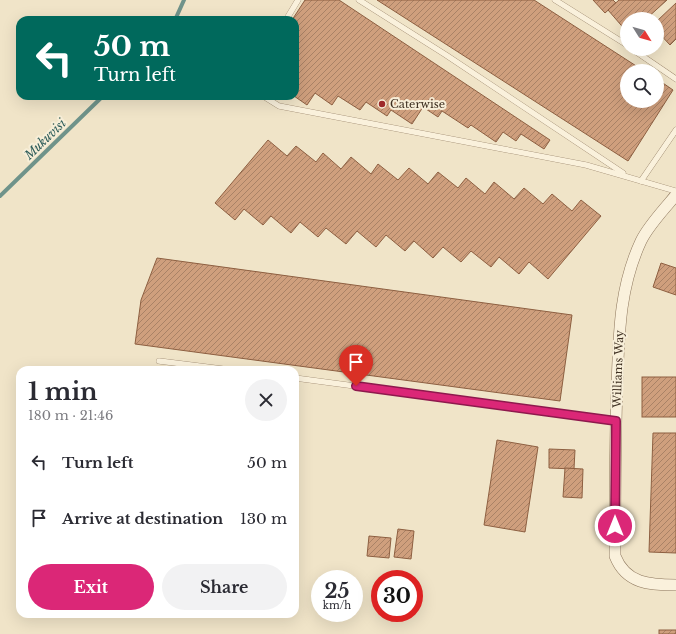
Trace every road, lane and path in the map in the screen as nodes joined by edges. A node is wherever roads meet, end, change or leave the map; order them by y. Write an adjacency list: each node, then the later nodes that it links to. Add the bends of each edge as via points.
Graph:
1 (298, 0): 4 (lane)
2 (359, 0): 10 (lane)
3 (555, 0): 5 (lane)
4 (288, 16)
5 (620, 42)
6 (642, 56): 7 (lane)
7 (676, 79)
8 (269, 100): 10 (lane, via 279,106 586,165)
9 (676, 130): 11 (lane)
10 (628, 177): 11 (lane)
11 (641, 181): 12 (lane)
12 (676, 191)
13 (676, 195): 17 (street, Williams Way, via 642,238 626,281 620,320)
14 (159, 361): 15 (lane)
15 (199, 366)
16 (299, 379): 17 (lane)
17 (616, 421): 18 (street, Williams Way, via 615,556 627,575 637,580 652,585)
18 (676, 585)

